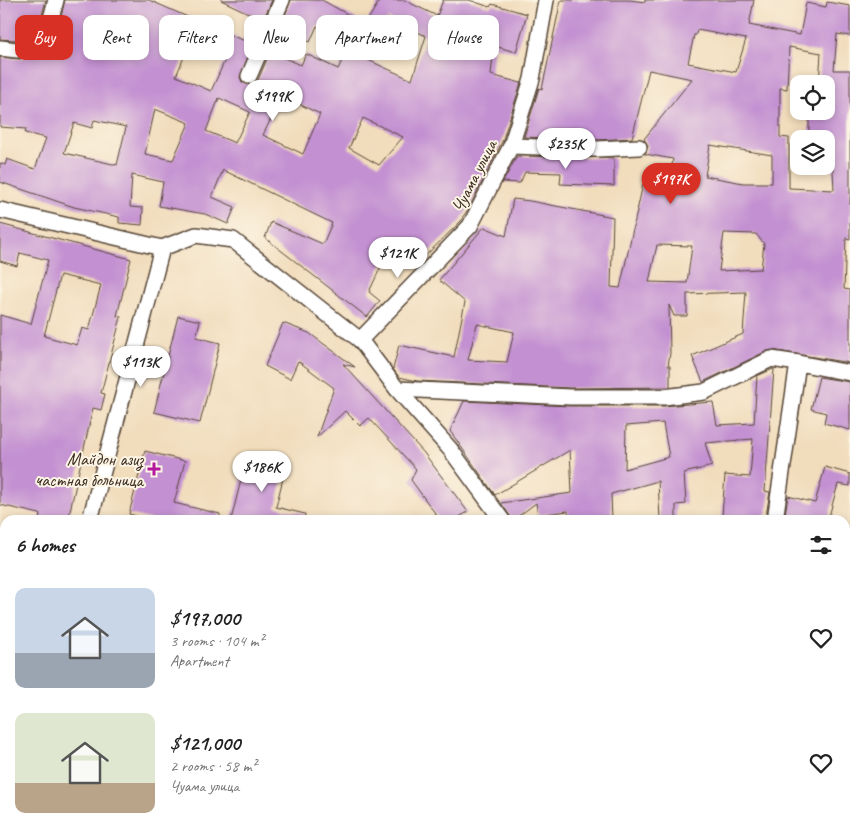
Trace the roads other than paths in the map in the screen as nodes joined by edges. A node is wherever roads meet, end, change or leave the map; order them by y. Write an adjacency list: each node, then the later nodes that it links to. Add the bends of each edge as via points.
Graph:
1 (56, 0): 4 (street, via 49,26 34,44 17,50)
2 (282, 0): 5 (street)
3 (546, 0): 6 (street, Чуама улица, via 532,79)
4 (0, 48)
5 (249, 76)
6 (511, 146): 7 (street); 10 (street, Чуама улица, via 470,226)
7 (639, 148)
8 (0, 210): 9 (street)
9 (162, 248): 10 (street, via 196,235 233,240); 14 (street)
10 (360, 340): 13 (street)
11 (798, 363): 12 (street); 13 (street, via 771,359 704,392 664,397 570,397); 16 (street)
12 (850, 373)
13 (397, 389): 15 (street, via 450,449)
14 (91, 515)
15 (498, 515)
16 (776, 515)

